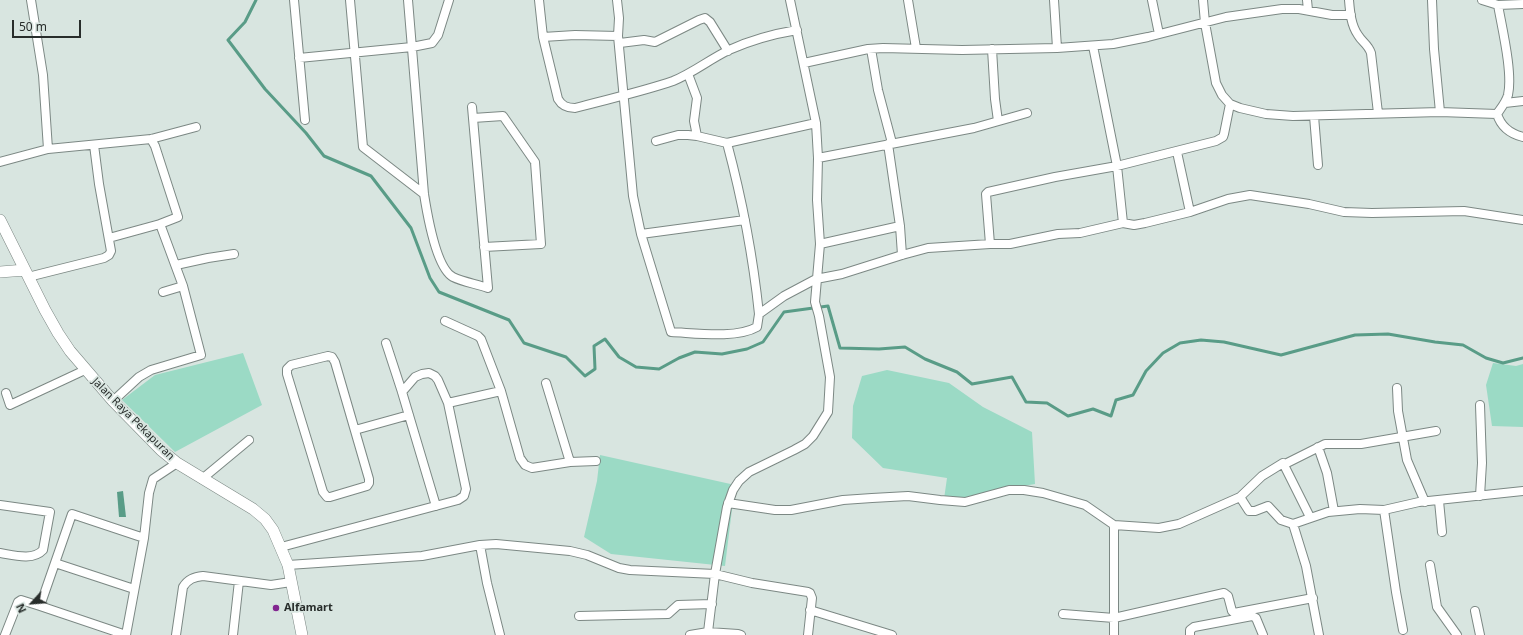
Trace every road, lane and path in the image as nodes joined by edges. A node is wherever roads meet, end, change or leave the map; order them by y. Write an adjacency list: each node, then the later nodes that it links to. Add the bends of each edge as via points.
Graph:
1 (31, 0): 59 (street, via 43,75)
2 (294, 0): 34 (street)
3 (350, 0): 33 (street)
4 (408, 0): 27 (street)
5 (449, 0): 27 (street, via 438,34 432,43)
6 (539, 0): 24 (street)
7 (617, 0): 25 (street)
8 (790, 0): 22 (street)
9 (908, 0): 28 (street)
10 (1054, 0): 29 (street)
11 (1152, 0): 23 (street)
12 (1203, 0): 21 (street)
13 (1307, 0): 19 (street)
14 (1349, 0): 20 (street)
15 (1432, 0): 42 (street)
16 (1482, 0): 18 (street)
17 (1523, 4): 18 (street)
18 (1498, 5): 39 (street, via 1509,71)
19 (1308, 10): 20 (street, via 1332,15); 21 (street, via 1282,9 1226,17)
20 (1351, 15): 44 (street, via 1358,36 1371,53)
21 (1205, 23): 23 (street); 40 (street, via 1216,83)
22 (797, 30): 32 (street, via 775,34); 35 (street)
23 (1159, 34): 26 (street)
24 (543, 37): 25 (street, via 575,35); 37 (street, via 561,104 575,108)
25 (619, 39): 32 (street, via 655,42 705,18); 37 (street)
26 (1093, 46): 29 (street); 64 (street)
27 (412, 47): 33 (street); 65 (street)
28 (916, 48): 30 (street); 31 (street)
29 (1057, 48): 31 (street)
30 (871, 49): 35 (street); 57 (street)
31 (992, 49): 49 (street, via 994,99)
32 (728, 50): 36 (street)
33 (354, 54): 34 (street); 65 (street, via 363,147)
34 (299, 58): 48 (street)
35 (804, 62): 50 (street)
36 (688, 74): 37 (street); 52 (street, via 697,98 694,121)
37 (624, 95): 73 (street, via 633,196)
38 (1523, 102): 39 (street)
39 (1505, 103): 45 (street)
40 (1230, 104): 46 (street, via 1266,114); 60 (street, via 1223,137)
41 (472, 108): 47 (street)
42 (1440, 112): 44 (street); 45 (street)
43 (1028, 113): 49 (street)
44 (1378, 113): 46 (street)
45 (1497, 114): 53 (street, via 1499,121 1506,128)
46 (1314, 116): 63 (street)
47 (473, 118): 77 (street); 77 (street, via 503,116 535,162 542,244)
48 (304, 120)
49 (998, 121): 57 (street, via 974,128)
50 (816, 123): 56 (street); 61 (street)
51 (196, 127): 54 (street)
52 (697, 136): 55 (street, via 678,135); 56 (street)
53 (1523, 137)
54 (151, 139): 58 (street); 71 (street, via 178,217)
55 (656, 141)
56 (727, 143): 68 (street)
57 (890, 143): 61 (street); 72 (street)
58 (94, 145): 59 (street); 74 (street)
59 (48, 149): 62 (street)
60 (1177, 152): 64 (street); 66 (street)
61 (818, 158): 75 (street)
62 (0, 162)
63 (1318, 165)
64 (1117, 166): 70 (street); 76 (street, via 986,193)
65 (424, 194): 77 (street, via 428,221 442,265 452,276 488,288)
66 (1190, 212): 69 (street, via 1228,199 1250,195 1344,212 1372,214 1464,211); 70 (street, via 1134,225)
67 (0, 220): 82 (main road, Jalan Raya Pekapuran)
68 (745, 220): 73 (street); 86 (street)
69 (1523, 220)
70 (1123, 223): 76 (street, via 1080,233 1058,234 1010,244)
71 (160, 224): 74 (street); 80 (street)
72 (900, 226): 75 (street); 79 (street)
73 (641, 234): 86 (street, via 671,332 749,332 757,327)
74 (109, 238): 82 (street, via 111,251 104,258)
75 (820, 244): 83 (street)
76 (990, 244): 79 (street, via 928,248)
77 (484, 246)
78 (234, 254): 80 (street)
79 (902, 255): 83 (street, via 842,274)
80 (176, 265): 84 (street)
81 (0, 272): 82 (main road)
82 (26, 273): 89 (main road, Jalan Raya Pekapuran, via 58,333)
83 (816, 279): 86 (street); 114 (street, via 815,302 830,377 828,412 805,444 749,472 739,481)
84 (182, 286): 85 (street); 95 (street, via 201,355 151,370)
85 (163, 292)
86 (758, 314)
87 (445, 321): 92 (street, via 481,339)
88 (386, 343): 93 (street)
89 (85, 370): 94 (street, via 10,405); 95 (main road, Jalan Raya Pekapuran)
90 (546, 383): 105 (street)
91 (1397, 388): 101 (street)
92 (501, 391): 96 (street); 105 (street, via 524,465 532,468)
93 (402, 392): 96 (street, via 415,377 429,374 438,380); 98 (street)
94 (6, 393)
95 (113, 401): 106 (main road, Jalan Raya Pekapuran)
96 (448, 403): 116 (street, via 466,489 464,496 458,500)
97 (1480, 405): 110 (street)
98 (409, 415): 99 (street); 116 (street)
99 (355, 430): 99 (street, via 332,357 290,365 287,374 323,492 327,497 369,483)
100 (1436, 431): 101 (street)
101 (1403, 436): 103 (street, via 1361,444 1332,444); 113 (street, via 1407,460)
102 (249, 440): 108 (street)
103 (1318, 447): 107 (street); 118 (street, via 1327,473)
104 (596, 461): 105 (street)
105 (570, 462)
106 (177, 463): 108 (main road, Jalan Raya Pekapuran); 123 (street, via 153,479)
107 (1285, 464): 111 (street, via 1281,463 1262,476); 119 (street)
108 (202, 479): 125 (main road, Jalan Raya Pekapuran, via 253,509 265,519)
109 (1523, 491): 110 (street)
110 (1480, 496): 112 (street)
111 (1240, 497): 120 (street, via 1249,511 1268,506 1281,520); 121 (street, via 1179,524 1159,528)
112 (1439, 500): 113 (street); 122 (street)
113 (1425, 502): 117 (street)
114 (728, 503): 121 (street, via 791,510 843,500 908,496 965,502 1009,490 1024,490 1086,505); 130 (street)
115 (0, 505): 126 (street, via 50,512 43,550 39,555)
116 (436, 506): 125 (street)
117 (1384, 510): 118 (street); 143 (street)
118 (1334, 511): 119 (street)
119 (1310, 518): 120 (street)
120 (1293, 524): 134 (street)
121 (1114, 525): 141 (street)
122 (1442, 532)
123 (144, 538): 127 (street, via 72,514); 133 (street)
124 (480, 545): 128 (street, via 422,556); 130 (street, via 496,544 570,551 630,570); 148 (street)
125 (281, 547): 128 (main road, Jalan Raya Pekapuran)
126 (0, 553)
127 (55, 563): 133 (street); 136 (street)
128 (288, 565): 132 (main road, Jalan Raya Pekapuran)
129 (1430, 565): 157 (street, via 1437,607)
130 (715, 574): 135 (street); 137 (street, via 808,592 812,598)
131 (239, 581): 132 (street, via 271,585); 145 (street, via 203,576 194,577 186,582 183,587); 146 (street)
132 (291, 582): 147 (main road, Jalan Raya Pekapuran)
133 (134, 589): 136 (street, via 126,635)
134 (1313, 598): 141 (street, via 1234,613 1228,596 1221,594); 156 (street)
135 (712, 604): 140 (street, via 678,605 668,614); 144 (street)
136 (40, 606): 142 (street, via 22,600 18,602)
137 (810, 610): 151 (street); 152 (street)
138 (1475, 611): 158 (street)
139 (1063, 614): 141 (street)
140 (578, 616)
141 (1114, 618): 153 (street)
142 (4, 630)
143 (1403, 630)
144 (708, 632): 149 (street); 150 (street)
145 (176, 635)
146 (233, 635)
147 (302, 635)
148 (500, 635)
149 (690, 635)
150 (740, 635)
151 (808, 635)
152 (892, 635)
153 (1114, 635)
154 (1190, 635): 155 (street, via 1190,630 1194,627 1252,616 1256,618)
155 (1263, 635)
156 (1319, 635)
157 (1457, 635)
158 (1480, 635)

